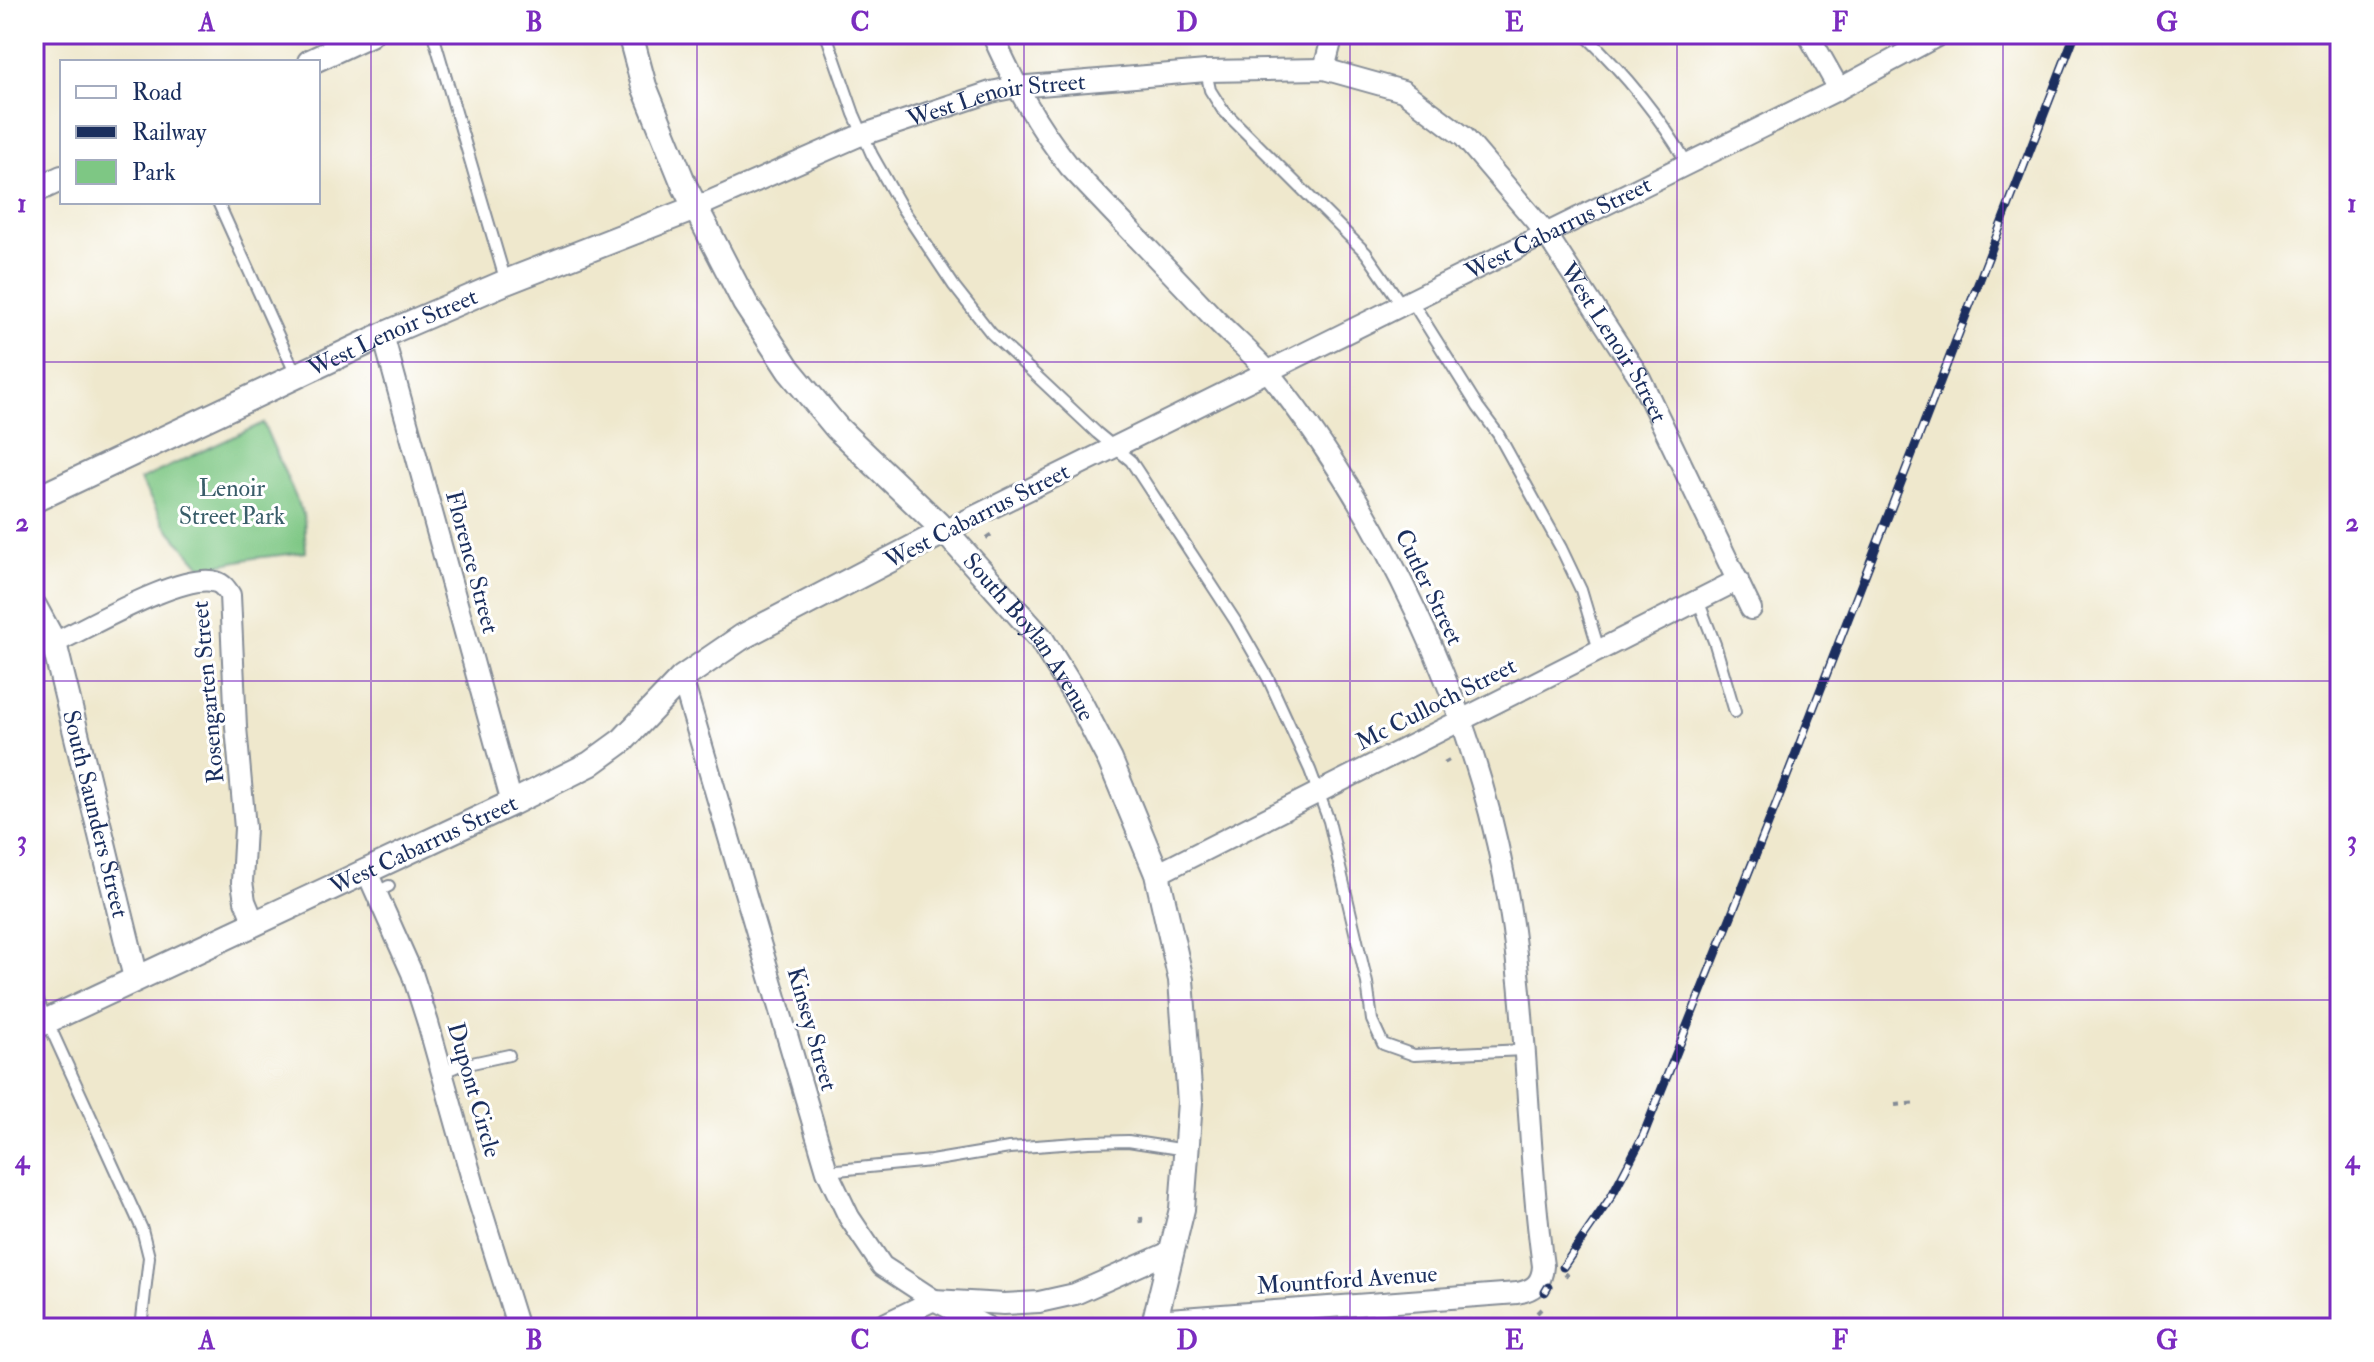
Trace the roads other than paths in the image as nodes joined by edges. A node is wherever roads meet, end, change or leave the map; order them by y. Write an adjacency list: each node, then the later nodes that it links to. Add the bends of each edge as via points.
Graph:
1 (370, 34): 10 (street)
2 (433, 34): 22 (lane)
3 (630, 34): 20 (street, South Boylan Avenue, via 644,86)
4 (826, 34): 15 (lane)
5 (992, 34): 13 (street, Cutler Street)
6 (1333, 34): 11 (street)
7 (1584, 34): 16 (lane, via 1658,117)
8 (1808, 34): 14 (street)
9 (1941, 34): 14 (street, West Cabarrus Street)
10 (314, 60)
11 (1324, 69): 12 (street, West Lenoir Street); 21 (street, West Lenoir Street, via 1403,91 1464,137)
12 (1206, 71): 13 (street, West Lenoir Street); 23 (lane, via 1222,109 1356,242)
13 (1016, 87): 15 (street, West Lenoir Street); 25 (street, Cutler Street, via 1070,167)
14 (1839, 89): 16 (street, West Cabarrus Street)
15 (863, 135): 20 (street, West Lenoir Street); 27 (lane, via 902,208 991,333)
16 (1687, 163): 21 (street, West Cabarrus Street)
17 (60, 179): 18 (street)
18 (34, 191)
19 (219, 204): 26 (lane)
20 (695, 208): 22 (street, West Lenoir Street); 29 (street, South Boylan Avenue, via 745,303 803,388)
21 (1545, 232): 23 (street, West Cabarrus Street); 30 (street, West Lenoir Street, via 1640,378)
22 (506, 282): 24 (street, West Lenoir Street)
23 (1406, 303): 25 (street, West Cabarrus Street); 35 (lane, via 1498,434 1581,590)
24 (383, 335): 26 (street, West Lenoir Street); 40 (street, Florence Street)
25 (1267, 371): 27 (street, West Cabarrus Street); 38 (street, Cutler Street, via 1345,478 1408,596)
26 (296, 376): 28 (street, West Lenoir Street)
27 (1115, 446): 29 (street, West Cabarrus Street); 39 (lane, via 1153,492 1236,622 1268,678)
28 (34, 500)
29 (945, 531): 36 (street, West Cabarrus Street, via 742,637); 41 (street, South Boylan Avenue, via 1041,639 1110,760)
30 (1738, 580): 31 (street, Mc Culloch Street); 33 (street, West Lenoir Street)
31 (1698, 600): 35 (street, Mc Culloch Street); 37 (lane)
32 (34, 606): 34 (street, South Saunders Street)
33 (1751, 609)
34 (54, 643): 43 (street, Rosengarten Street, via 181,585 209,581 230,595 245,828 242,882); 44 (street, South Saunders Street)
35 (1599, 650): 38 (street, Mc Culloch Street)
36 (682, 678): 40 (street, West Cabarrus Street, via 623,740 590,764); 51 (street, Kinsey Street)
37 (1735, 712)
38 (1461, 720): 39 (street, Mc Culloch Street); 47 (street, Cutler Street, via 1505,879)
39 (1318, 793): 41 (street, Mc Culloch Street); 47 (lane, via 1329,821 1372,1020 1383,1044 1414,1055)
40 (512, 803): 42 (street, West Cabarrus Street)
41 (1157, 874): 50 (street, South Boylan Avenue, via 1181,980)
42 (380, 882): 43 (street, West Cabarrus Street); 49 (street, Dupont Circle)
43 (254, 923): 44 (street, West Cabarrus Street)
44 (136, 978): 46 (street, West Cabarrus Street)
45 (34, 992): 46 (lane)
46 (40, 1024): 56 (lane, via 142,1229 149,1257)
47 (1524, 1050): 53 (street, Cutler Street, via 1543,1266)
48 (509, 1055): 49 (lane)
49 (442, 1073): 57 (street, Dupont Circle)
50 (1188, 1150): 51 (lane, via 1128,1141 1089,1142); 52 (street, South Boylan Avenue)
51 (827, 1171): 54 (street, Kinsey Street, via 849,1217 882,1266)
52 (1172, 1251): 54 (street, via 1063,1297 1004,1304); 55 (street, South Boylan Avenue)
53 (1539, 1283): 55 (street, Mountford Avenue, via 1528,1292)
54 (934, 1300): 58 (street); 59 (street, Kinsey Street)
55 (1154, 1324)
56 (144, 1328)
57 (518, 1328)
58 (876, 1328)
59 (989, 1328)

